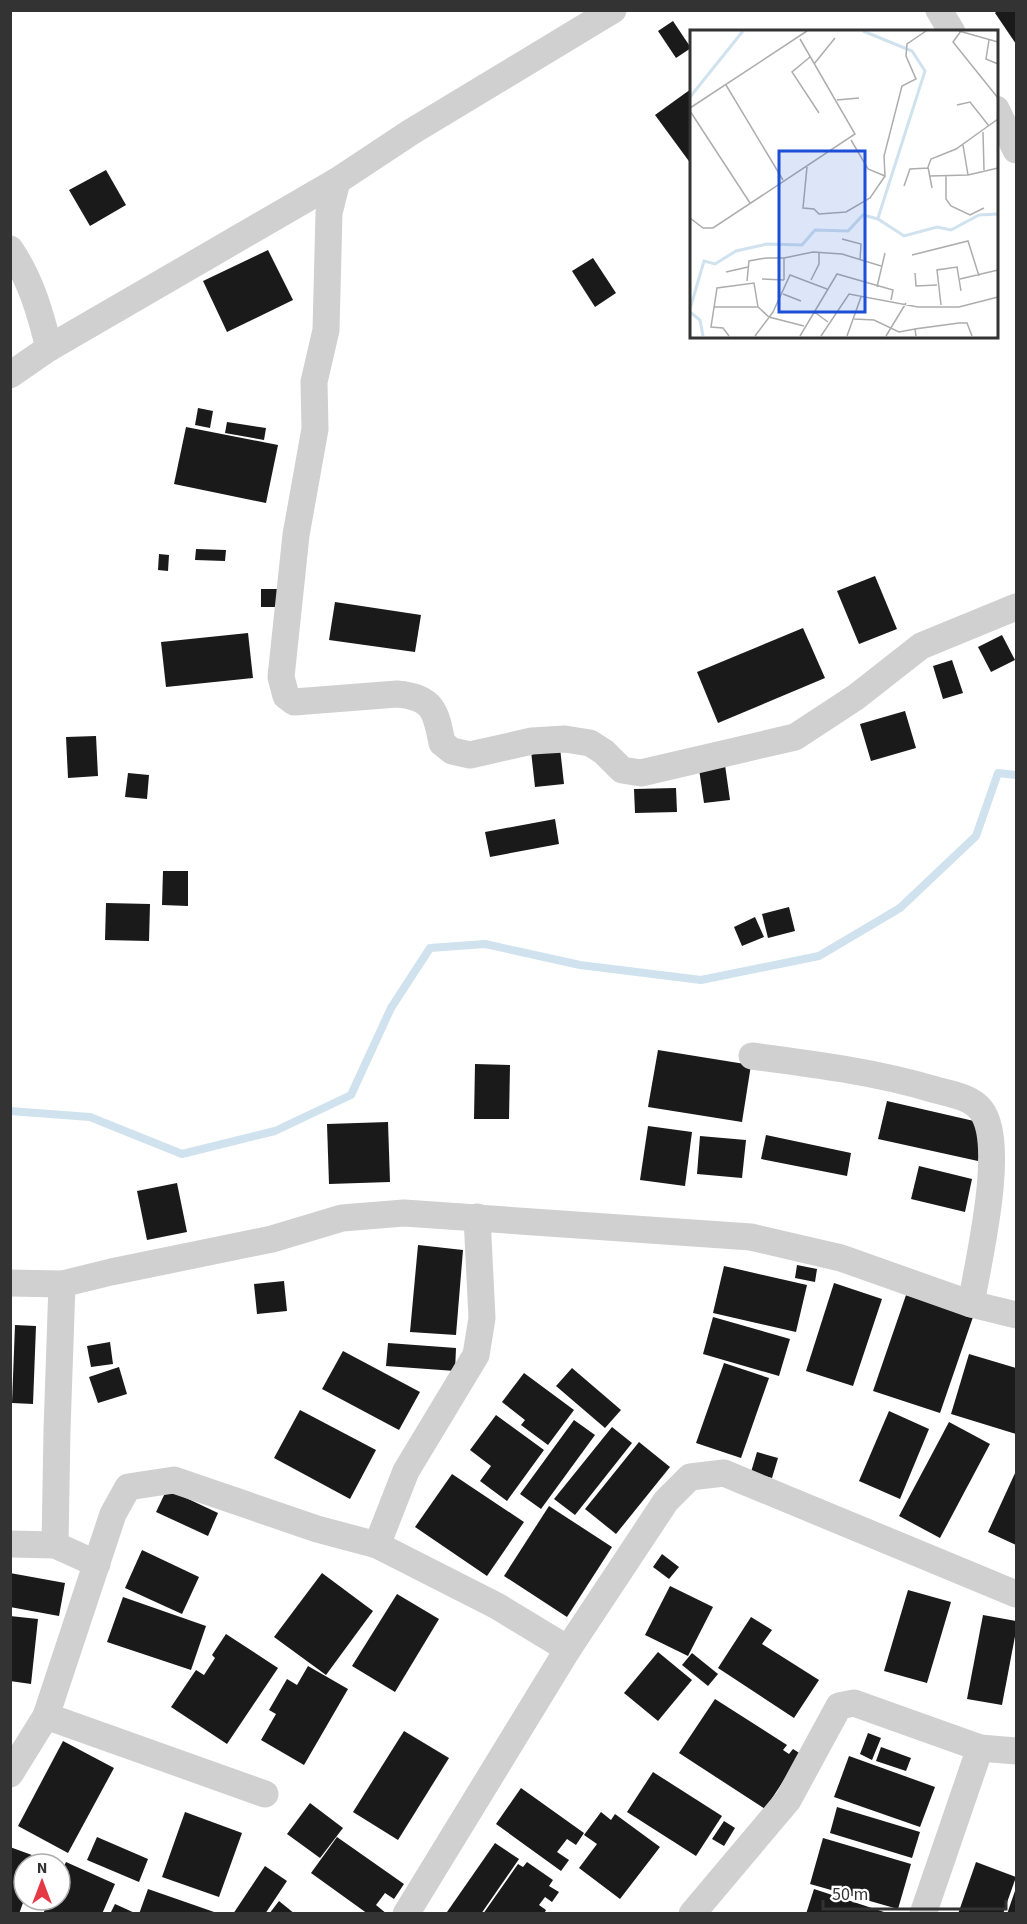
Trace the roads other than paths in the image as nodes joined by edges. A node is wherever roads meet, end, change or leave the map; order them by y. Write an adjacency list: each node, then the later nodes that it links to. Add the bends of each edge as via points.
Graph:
1 (613, 10): 6 (street)
2 (939, 10): 3 (street)
3 (951, 30)
4 (997, 112): 5 (street)
5 (1017, 150)
6 (337, 181): 8 (street); 10 (street, via 329,213 326,330 314,382 315,429 296,535 281,677 286,696 294,702 412,696 430,706 438,720 442,743 452,751 470,755 532,741 565,739 590,743 622,770 641,773 795,737 856,697 921,646)
7 (10, 249): 8 (street, via 37,299)
8 (49, 348): 9 (street)
9 (10, 375)
10 (1017, 607)
11 (752, 1056): 15 (street, via 885,1076 961,1097 981,1110 992,1139 992,1161)
12 (477, 1217): 14 (street, via 404,1212 342,1218 272,1239); 15 (street, via 751,1236 841,1258); 19 (street, via 482,1318 476,1355 406,1471)
13 (10, 1283): 14 (street)
14 (62, 1284): 18 (street)
15 (971, 1304): 16 (street)
16 (1017, 1315)
17 (10, 1544): 18 (street)
18 (55, 1545): 20 (street)
19 (377, 1545): 20 (street, via 317,1529 174,1480 128,1487 113,1514); 22 (street, via 497,1606)
20 (97, 1564): 23 (street)
21 (1017, 1594): 22 (street, via 724,1473 690,1477 666,1501)
22 (568, 1649): 28 (street)
23 (46, 1716): 26 (street); 27 (street)
24 (980, 1748): 25 (street); 29 (street, via 854,1703 839,1706 788,1800); 30 (street)
25 (1017, 1751)
26 (10, 1774)
27 (265, 1794)
28 (407, 1913)
29 (692, 1914)
30 (923, 1914)

